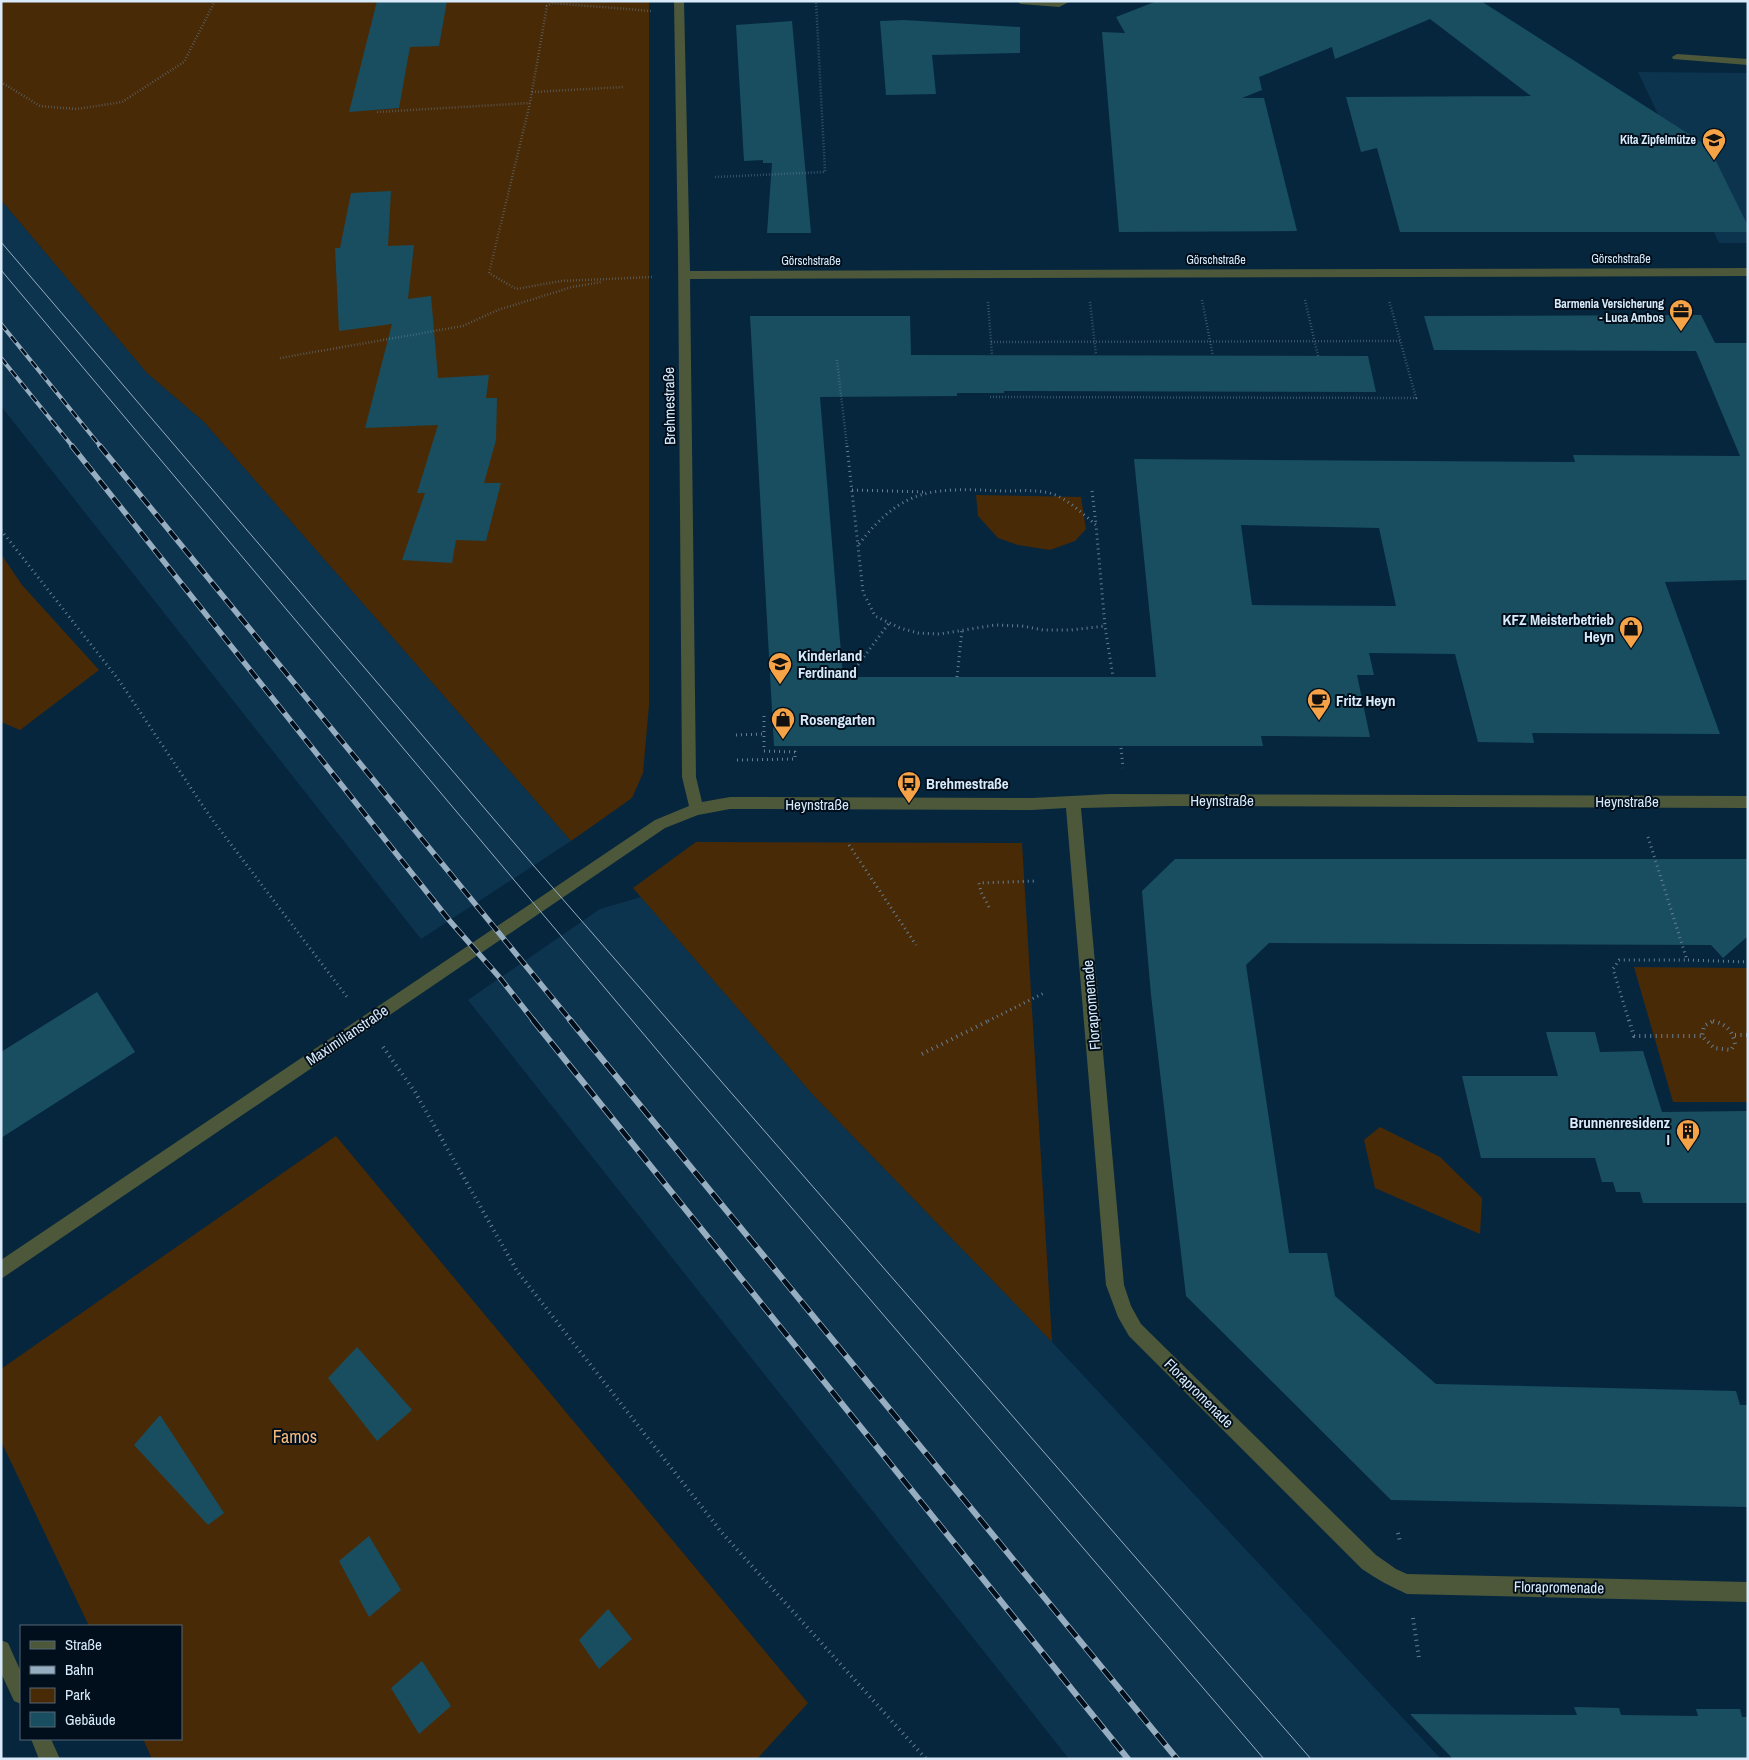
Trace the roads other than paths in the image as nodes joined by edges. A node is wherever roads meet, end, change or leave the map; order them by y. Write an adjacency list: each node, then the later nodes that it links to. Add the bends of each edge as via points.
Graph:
1 (679, 1): 7 (street, Brehmestraße)
2 (1021, 1): 3 (street, via 1059,4)
3 (1066, 1)
4 (1677, 57): 5 (street)
5 (1748, 62)
6 (1748, 272): 7 (street, Görschstraße)
7 (684, 274): 10 (street, Brehmestraße, via 690,778)
8 (1073, 802): 9 (street, Heynstraße); 10 (street, Heynstraße, via 730,803); 12 (street, Florapromenade, via 1115,1285 1134,1330 1369,1562 1407,1584)
9 (1748, 802)
10 (697, 809): 11 (street, Maximilianstraße, via 660,824)
11 (1, 1270)
12 (1748, 1592)
13 (1, 1650): 14 (street)
14 (20, 1692)
15 (41, 1740): 16 (street)
16 (50, 1759)

